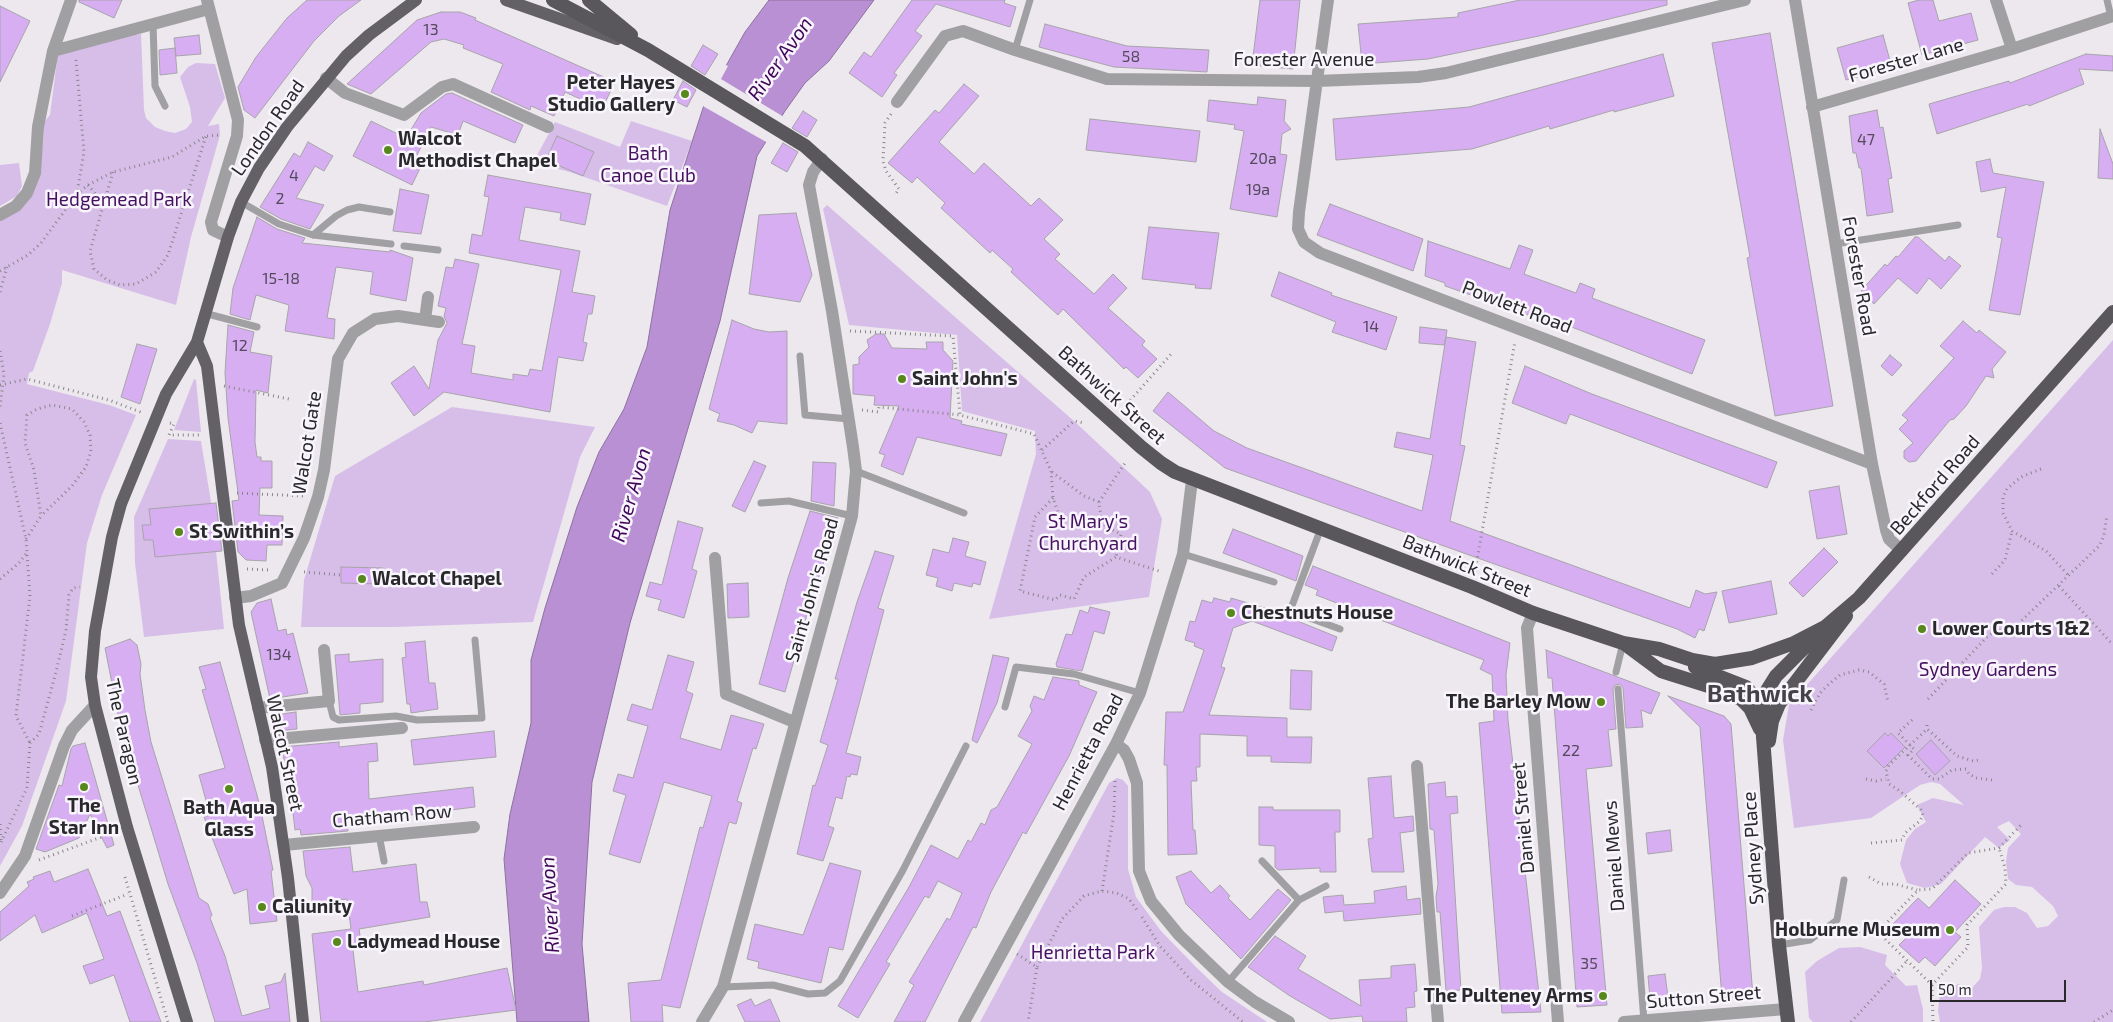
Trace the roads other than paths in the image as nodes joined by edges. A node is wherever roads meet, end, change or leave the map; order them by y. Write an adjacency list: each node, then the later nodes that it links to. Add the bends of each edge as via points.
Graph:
1 (71, 0): 18 (street)
2 (416, 0): 19 (main road, London Road, via 369,35)
3 (506, 0): 16 (main road)
4 (553, 0): 16 (highway)
5 (589, 0): 16 (highway)
6 (1030, 0): 17 (lane)
7 (1328, 0): 20 (street, Powlett Road)
8 (1745, 0): 20 (street, Forester Avenue, via 1446,73)
9 (1794, 0): 23 (street, Forester Road)
10 (1996, 0): 15 (street)
11 (2107, 0): 13 (lane)
12 (208, 2): 14 (street); 31 (street, via 238,120 237,136 211,222 213,230)
13 (2112, 16): 15 (street, Forester Lane)
14 (153, 24): 18 (street); 22 (lane, via 154,86)
15 (2012, 49): 23 (street, Forester Lane)
16 (648, 50): 25 (highway, Bathwick Street, via 788,134)
17 (1015, 50): 20 (street, Forester Avenue, via 1107,78); 21 (street, Forester Avenue, via 963,31 945,36)
18 (53, 51): 28 (street, via 38,127 35,173 27,193 16,206)
19 (326, 78): 24 (street, via 345,93 404,115 442,87 453,84); 26 (main road, London Road, via 287,127)
20 (1316, 81): 45 (street, Powlett Road, via 1299,212 1298,230 1304,242 1320,252)
21 (897, 102)
22 (165, 106)
23 (1812, 107): 33 (street, Forester Road)
24 (548, 127)
25 (822, 159): 44 (street, Saint John's Road, via 812,172 809,185); 47 (highway, Bathwick Street, via 1161,464)
26 (241, 202): 30 (lane, via 279,224); 31 (main road, London Road)
27 (390, 212): 30 (lane, via 359,207 347,210)
28 (0, 214)
29 (1958, 225): 33 (lane)
30 (313, 234): 32 (lane)
31 (228, 237): 38 (main road, London Road)
32 (391, 244)
33 (1835, 244): 45 (street, Forester Road)
34 (404, 246): 35 (lane)
35 (438, 250)
36 (428, 297): 39 (street)
37 (2113, 312): 52 (highway, Beckford Road)
38 (204, 313): 41 (lane); 42 (main road, London Road)
39 (425, 320): 40 (street, Walcot Gate); 56 (street, Walcot Gate, via 398,316 375,319 353,333 338,359 324,470 304,538 282,583 250,596)
40 (439, 322)
41 (256, 327)
42 (197, 342): 56 (main road, Walcot Street, via 207,366); 72 (main road, The Paragon, via 166,394 121,504 94,631 91,677)
43 (800, 356): 44 (lane, via 805,415)
44 (849, 419): 46 (street, Saint John's Road)
45 (1872, 464): 52 (street, Forester Road, via 1886,530)
46 (856, 471): 49 (lane); 50 (street, Saint John's Road)
47 (1192, 480): 51 (highway, Bathwick Street); 53 (street, Henrietta Road)
48 (761, 503): 50 (lane, via 789,501)
49 (964, 513)
50 (852, 516): 76 (street, Saint John's Road)
51 (1321, 528): 58 (highway, Bathwick Street); 60 (lane, via 1290,611)
52 (1902, 551): 57 (highway, Beckford Road)
53 (1183, 554): 55 (lane); 69 (street, Henrietta Road)
54 (715, 558): 76 (street, via 726,694)
55 (1274, 582)
56 (235, 598): 74 (main road, Walcot Street)
57 (1859, 598): 59 (highway, Beckford Road); 75 (highway, via 1779,704)
58 (1533, 613): 62 (highway, Bathwick Street); 104 (street, Daniel Street, via 1527,628)
59 (1825, 627): 62 (highway, Bathwick Street, via 1767,653 1715,664); 65 (highway, Beckford Road)
60 (1340, 629)
61 (475, 640): 70 (lane, via 482,718 417,720 396,716 339,720 333,717)
62 (1623, 643): 64 (lane); 66 (highway); 68 (highway, Bathwick Street, via 1662,671)
63 (324, 650): 70 (street)
64 (1616, 672)
65 (1776, 676): 66 (highway); 71 (highway, Sydney Place)
66 (1746, 687): 68 (highway); 71 (highway)
67 (1618, 689): 97 (lane, Daniel Mews)
68 (1718, 689): 78 (highway, Bathwick Street, via 1741,699 1750,708)
69 (1140, 693): 73 (lane, via 1074,674 1016,667); 80 (street, Henrietta Road)
70 (329, 701): 74 (street)
71 (1762, 704): 75 (highway); 78 (highway, Sydney Place)
72 (95, 705): 91 (street, via 72,730 25,856); 98 (main road, The Paragon, via 127,827)
73 (1005, 707)
74 (258, 708): 79 (main road, Walcot Street)
75 (1772, 721): 82 (highway)
76 (794, 722): 95 (street, Saint John's Road)
77 (402, 728): 79 (street)
78 (1763, 736): 82 (highway, Sydney Place)
79 (266, 740): 86 (main road, Walcot Street)
80 (1116, 744): 94 (street, via 1129,759 1137,783 1139,870 1144,886 1160,915); 101 (street, Henrietta Road)
81 (966, 746): 95 (lane, via 903,870 840,981 825,994 808,994 773,985)
82 (1766, 764): 93 (highway, Sydney Place)
83 (1417, 766): 103 (street)
84 (474, 827): 85 (street, Chatham Row)
85 (379, 835): 86 (street, Chatham Row); 88 (lane)
86 (284, 846): 99 (main road, Walcot Street)
87 (1262, 860): 92 (lane)
88 (384, 861)
89 (1844, 880): 93 (lane, via 1837,920 1810,940)
90 (1326, 886): 92 (lane)
91 (0, 893)
92 (1299, 900): 94 (lane)
93 (1779, 945): 96 (highway, Sydney Place)
94 (1228, 982): 102 (street)
95 (723, 987): 100 (street, Saint John's Road)
96 (1787, 1015): 97 (street, Sutton Street)
97 (1644, 1021): 105 (street, Sutton Street)
98 (187, 1022)
99 (303, 1022)
100 (702, 1022)
101 (964, 1022)
102 (1289, 1022)
103 (1438, 1022)
104 (1558, 1022)
105 (1624, 1022)

